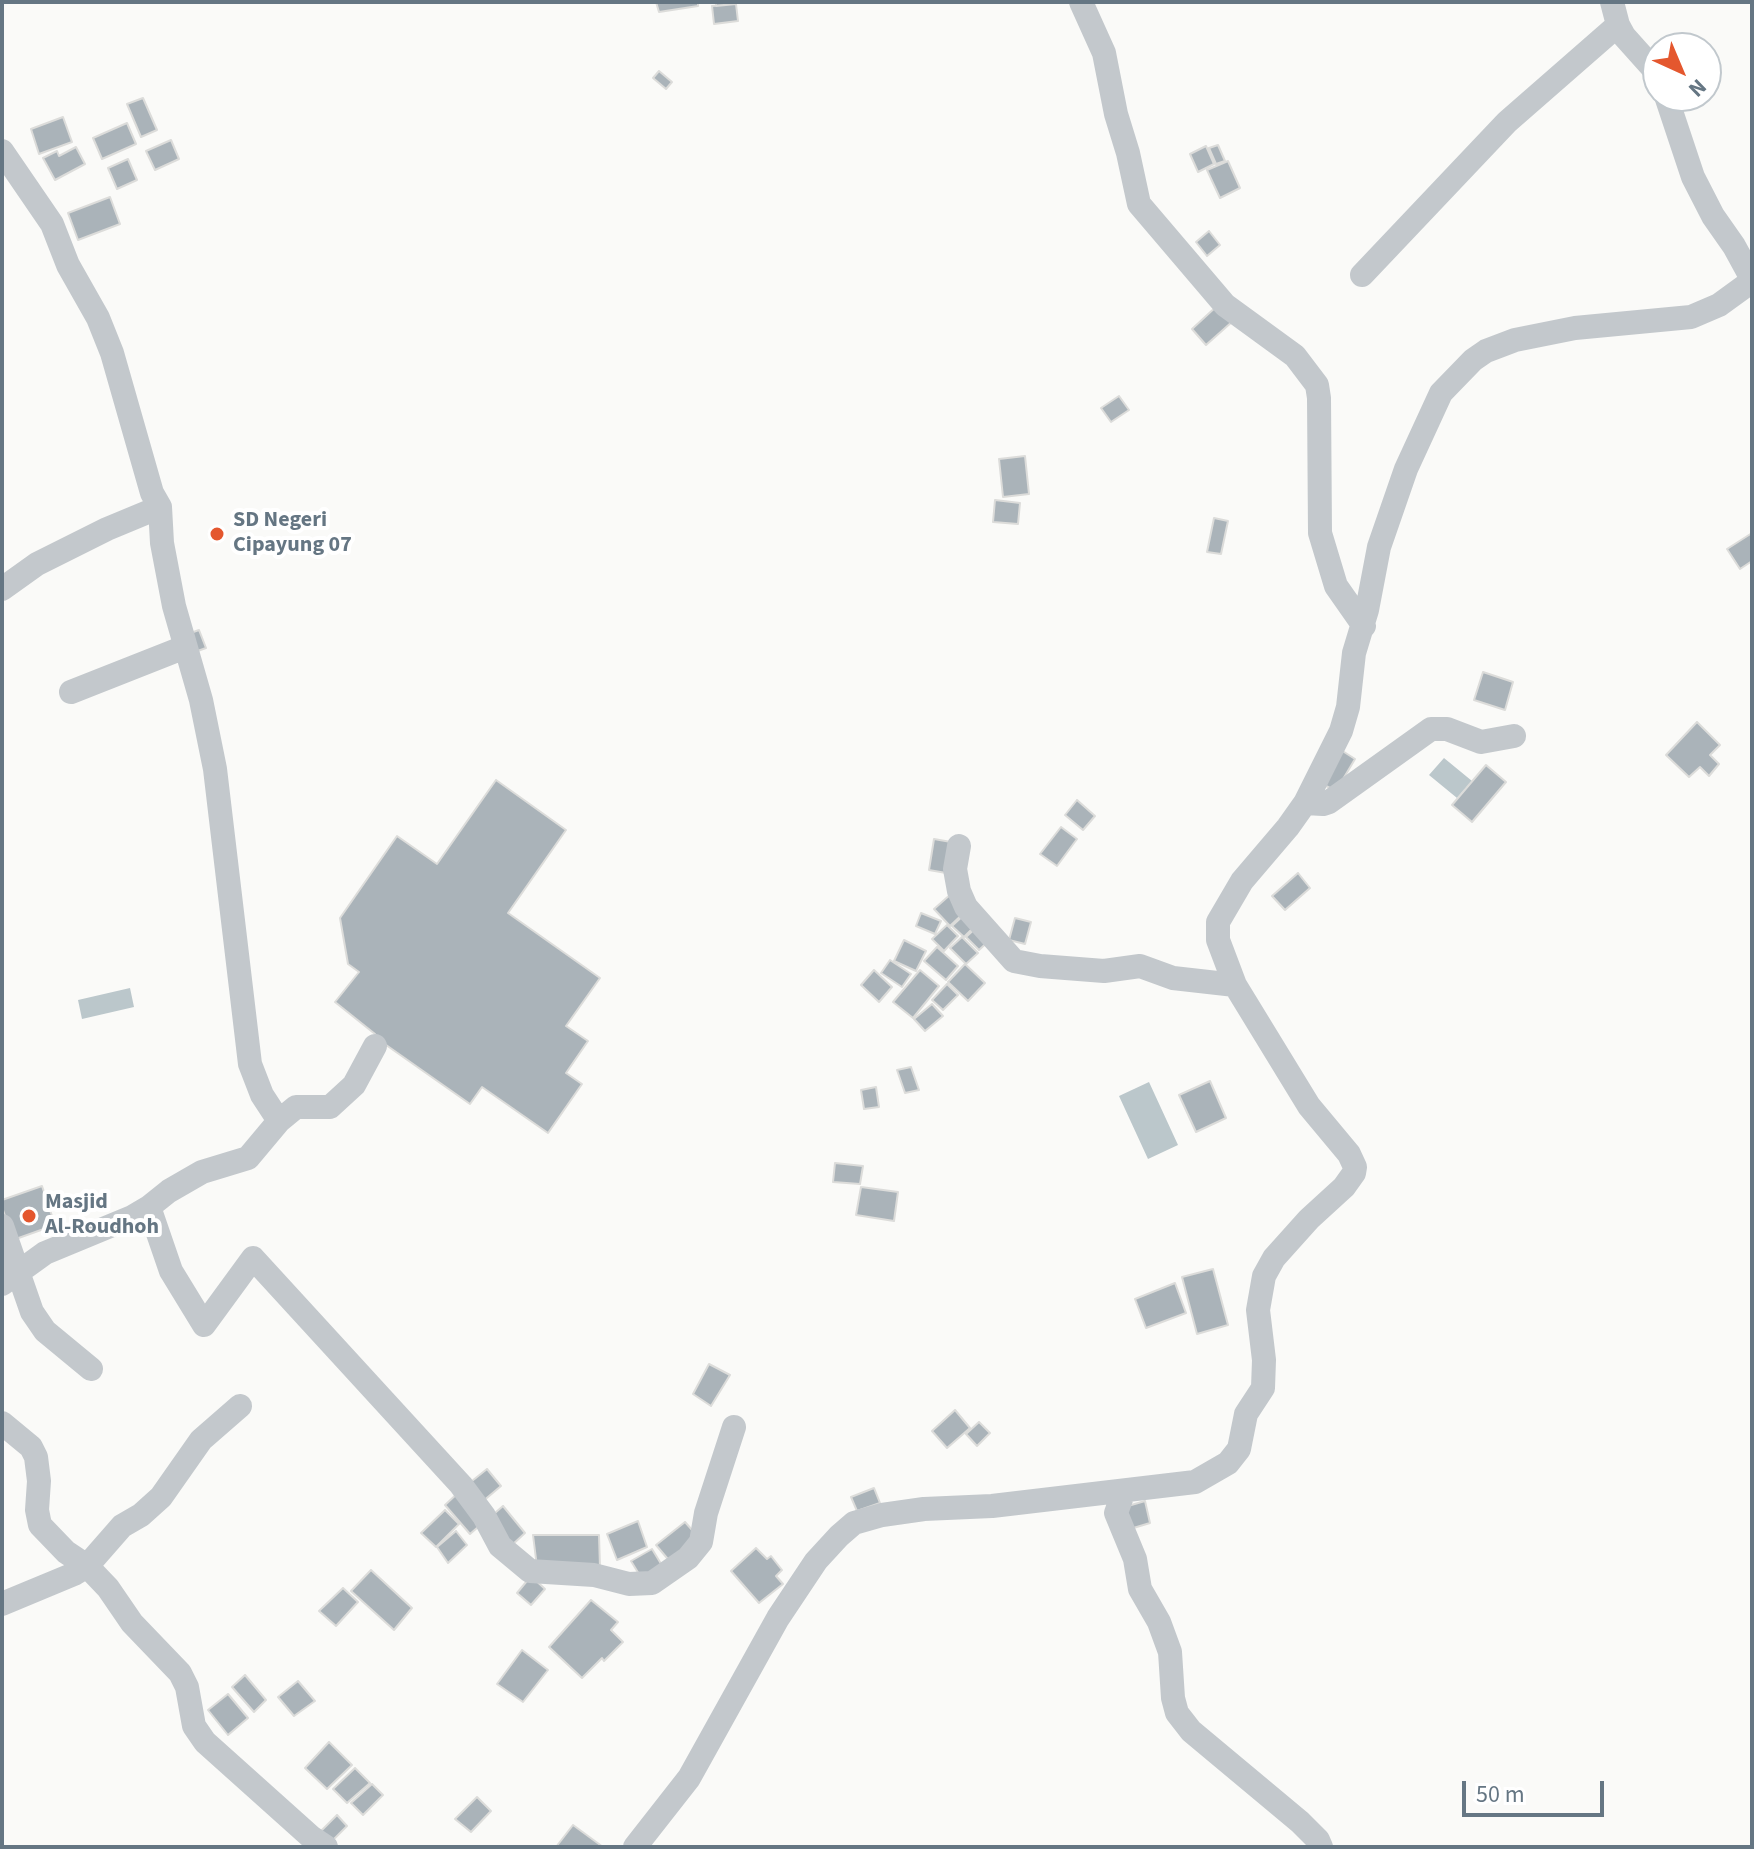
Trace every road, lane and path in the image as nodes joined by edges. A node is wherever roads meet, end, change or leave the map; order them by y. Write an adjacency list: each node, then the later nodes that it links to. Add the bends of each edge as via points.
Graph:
1 (1081, 2): 10 (street, via 1104,53 1139,204 1225,305 1295,356 1317,385 1320,533 1336,586)
2 (1615, 14): 3 (street); 6 (street)
3 (1642, 56)
4 (1671, 112): 7 (street, via 1693,177)
5 (2, 151): 8 (street, via 52,224 98,318)
6 (1362, 275)
7 (1752, 280): 10 (street, via 1719,305 1691,317 1547,333 1501,344 1473,360 1441,393 1406,469 1379,547)
8 (160, 507): 9 (street, via 37,564); 11 (street, via 162,543)
9 (2, 589)
10 (1364, 626): 14 (street, via 1341,731)
11 (185, 647): 12 (street); 18 (street, via 215,769 250,1064)
12 (71, 692)
13 (1514, 736): 14 (street, via 1481,742 1447,729 1431,729 1329,802)
14 (1305, 803): 16 (street, via 1242,881 1218,922 1218,940)
15 (959, 846): 16 (street, via 955,869 966,907 1014,961 1104,971 1140,966 1182,980)
16 (1235, 985): 26 (street, via 1309,1106 1353,1161 1354,1173 1295,1233 1264,1276 1258,1310 1263,1388 1246,1414 1239,1449 1228,1463 1195,1482)
17 (375, 1046): 18 (street, via 354,1085 330,1107 296,1107)
18 (279, 1121): 19 (street, via 248,1158 202,1172)
19 (149, 1207): 21 (street, via 45,1253); 25 (street, via 171,1271 204,1325 253,1258 461,1485 500,1546 530,1571 652,1583 688,1558 701,1542)
20 (2, 1226): 21 (street)
21 (9, 1278): 22 (street, via 45,1331)
22 (91, 1369)
23 (240, 1406): 27 (street, via 201,1440 161,1497 122,1526)
24 (2, 1423): 27 (street, via 36,1457 40,1525)
25 (734, 1427)
26 (1124, 1491): 30 (street, via 924,1509 854,1523 816,1561 778,1618 689,1778); 31 (street, via 1116,1513 1135,1559 1140,1589 1170,1652 1177,1713)
27 (87, 1566): 28 (street); 29 (street, via 180,1673 194,1726 205,1742)
28 (2, 1604)
29 (326, 1847)
30 (635, 1847)
31 (1321, 1847)

